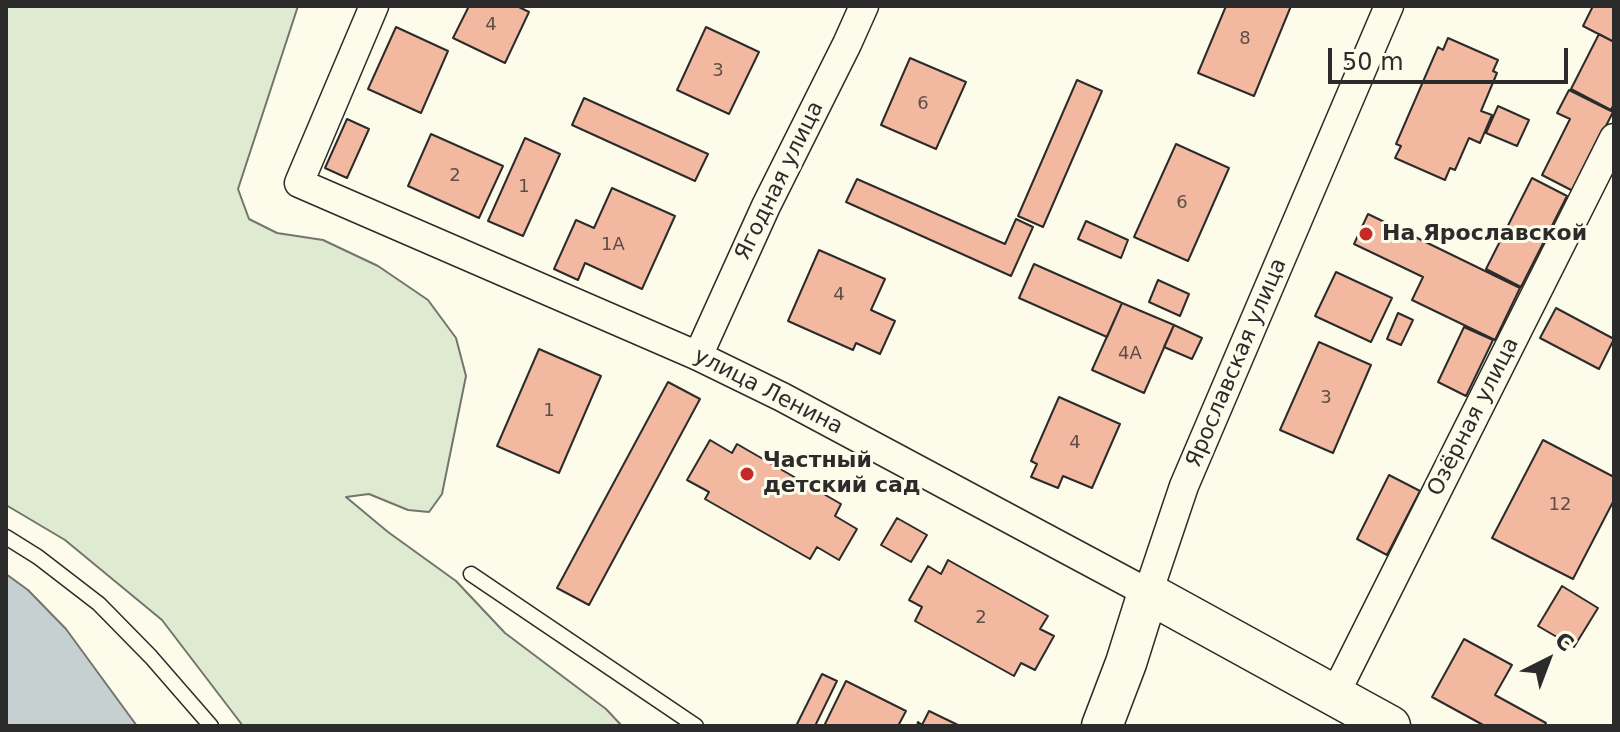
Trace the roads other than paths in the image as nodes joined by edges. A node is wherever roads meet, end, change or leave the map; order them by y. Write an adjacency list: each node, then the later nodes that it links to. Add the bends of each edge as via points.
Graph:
1 (374, 6): 5 (street, улица Ленина, via 299,183)
2 (864, 6): 5 (street, Ягодная улица)
3 (1389, 6): 8 (street, Ярославская улица, via 1184,486)
4 (1614, 138): 9 (street, Озёрная улица)
5 (698, 356): 8 (street, улица Ленина)
6 (6, 537): 10 (lane, via 99,604)
7 (471, 574): 11 (lane)
8 (1148, 593): 9 (main road, улица Ленина); 12 (main road, Ярославская улица)
9 (1334, 696): 13 (main road, улица Ленина)
10 (211, 726)
11 (696, 726)
12 (1102, 726)
13 (1390, 726)

